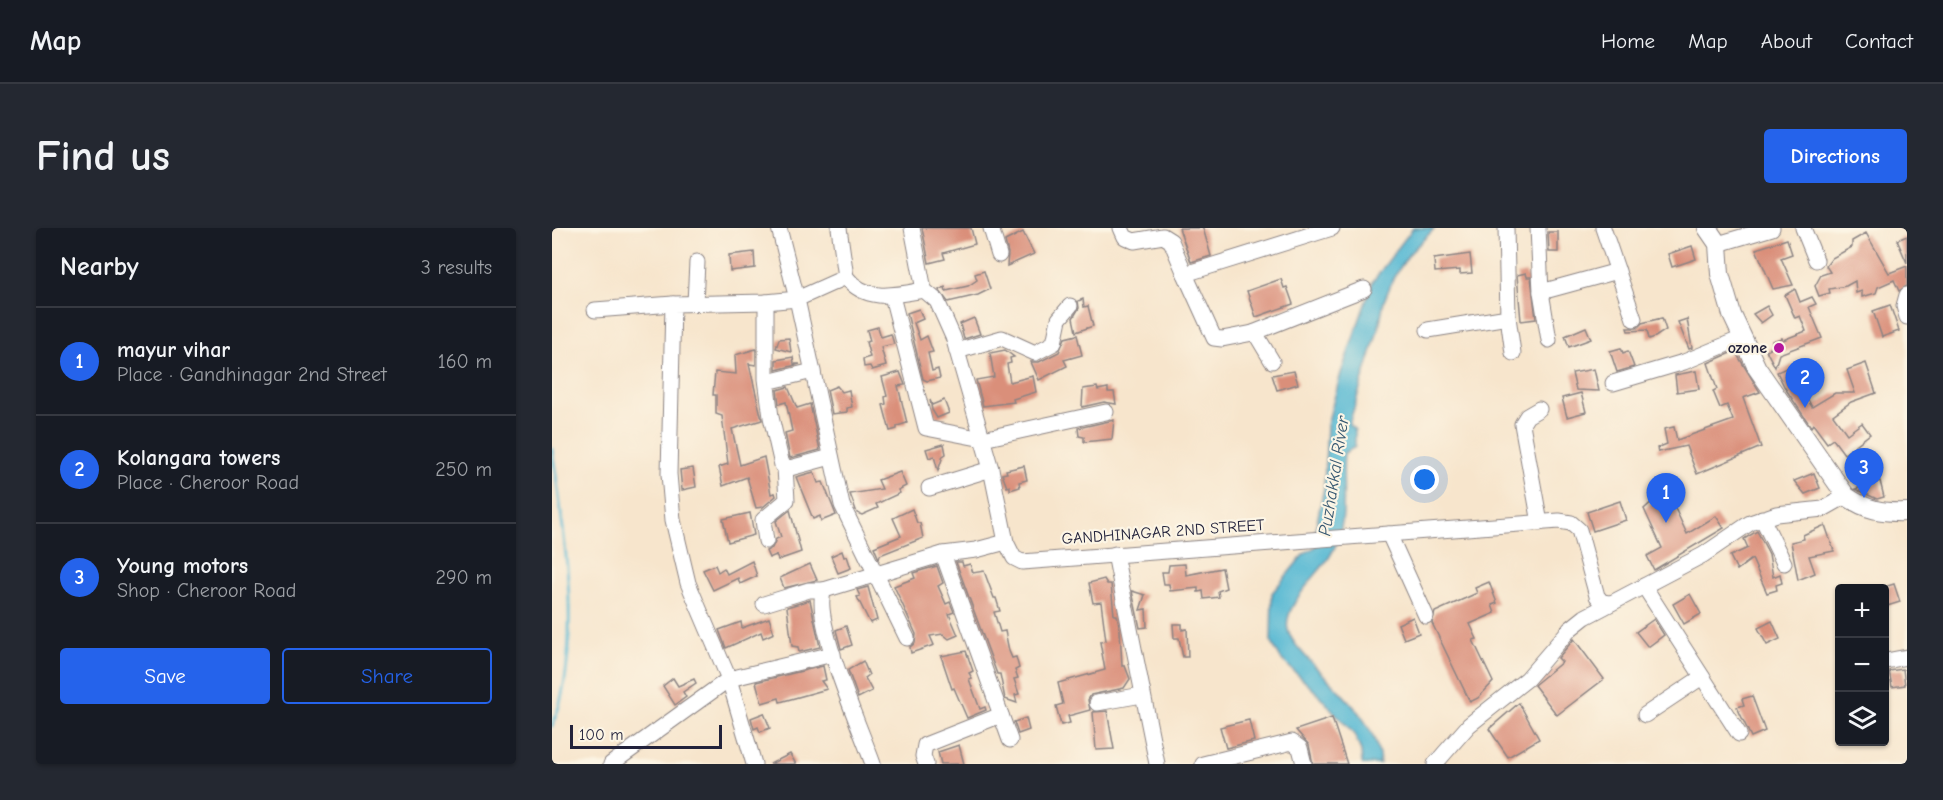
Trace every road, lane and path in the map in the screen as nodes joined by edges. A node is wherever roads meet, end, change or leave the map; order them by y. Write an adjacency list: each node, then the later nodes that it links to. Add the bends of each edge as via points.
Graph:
1 (779, 228): 25 (street)
2 (839, 228): 19 (street)
3 (912, 228): 21 (street)
4 (991, 228): 14 (street)
5 (1121, 228): 18 (street, via 1125,237 1134,241 1163,236 1171,241)
6 (1332, 228): 18 (street)
7 (1506, 228): 31 (street)
8 (1538, 228): 22 (street)
9 (1603, 228): 17 (street)
10 (1707, 228): 13 (main road)
11 (1772, 228): 13 (street)
12 (1803, 228): 15 (street)
13 (1718, 244): 36 (main road, via 1720,274)
14 (999, 255)
15 (1816, 260)
16 (697, 262): 27 (street)
17 (1618, 271): 22 (street); 33 (street)
18 (1185, 274): 35 (street, via 1214,338)
19 (846, 277): 24 (street, via 864,293); 25 (street)
20 (1364, 289): 35 (street)
21 (924, 290): 24 (street); 38 (street, via 942,309)
22 (1541, 292): 37 (street)
23 (1907, 295): 32 (street)
24 (892, 296): 46 (street, via 926,428)
25 (797, 299): 26 (street); 41 (street)
26 (766, 302): 27 (street); 42 (street)
27 (695, 303): 28 (street)
28 (673, 304): 30 (street); 72 (street, via 669,474 673,520 688,583)
29 (1070, 306): 38 (street, via 1059,319 1054,343 1035,353 1002,338)
30 (595, 310)
31 (1508, 317): 34 (street); 39 (street)
32 (1907, 317)
33 (1634, 319)
34 (1428, 330)
35 (1253, 333): 40 (street)
36 (1742, 338): 43 (street, via 1684,362); 51 (main road, via 1757,368)
37 (1549, 340)
38 (957, 351): 46 (street)
39 (1513, 353)
40 (1272, 361)
41 (813, 371): 42 (street); 47 (street)
42 (766, 382): 48 (street)
43 (1613, 383)
44 (1539, 409): 54 (street, via 1522,424)
45 (1106, 412): 46 (street)
46 (983, 439): 49 (street)
47 (831, 457): 48 (street); 61 (street, via 842,505)
48 (785, 468): 56 (street, via 787,500 763,520)
49 (991, 469): 50 (street); 57 (street)
50 (929, 488)
51 (1845, 496): 52 (main road, via 1862,508); 53 (street, via 1822,509)
52 (1907, 512)
53 (1762, 518): 60 (street); 62 (street)
54 (1540, 523): 55 (street, GANDHINAGAR 2ND STREET); 64 (street, GANDHINAGAR 2ND STREET, via 1571,523 1579,530 1597,596)
55 (1389, 534): 59 (street, GANDHINAGAR 2ND STREET); 66 (street)
56 (766, 541)
57 (1006, 542): 58 (street); 59 (street, GANDHINAGAR 2ND STREET, via 1014,558 1022,562)
58 (943, 554): 61 (street); 75 (street)
59 (1115, 554): 73 (street)
60 (1785, 563)
61 (876, 572): 63 (street); 67 (street)
62 (1644, 586): 64 (street); 71 (street)
63 (824, 590): 65 (street, via 809,590); 68 (street, via 821,603)
64 (1609, 603): 79 (street, via 1570,629 1527,679 1469,725)
65 (764, 604)
66 (1426, 616)
67 (907, 638)
68 (833, 654): 72 (street); 82 (street)
69 (1907, 657): 70 (street)
70 (1889, 660)
71 (1702, 677): 76 (street); 77 (street)
72 (729, 679): 80 (street); 81 (street)
73 (1143, 694): 74 (street); 84 (street)
74 (1097, 703)
75 (1001, 715): 78 (street); 83 (street, via 925,745)
76 (1645, 715)
77 (1738, 734)
78 (1010, 740)
79 (1442, 761)
80 (611, 764)
81 (754, 764)
82 (873, 764)
83 (926, 764)
84 (1157, 764)
85 (1203, 764): 86 (street, via 1292,742 1300,748)
86 (1304, 764)

